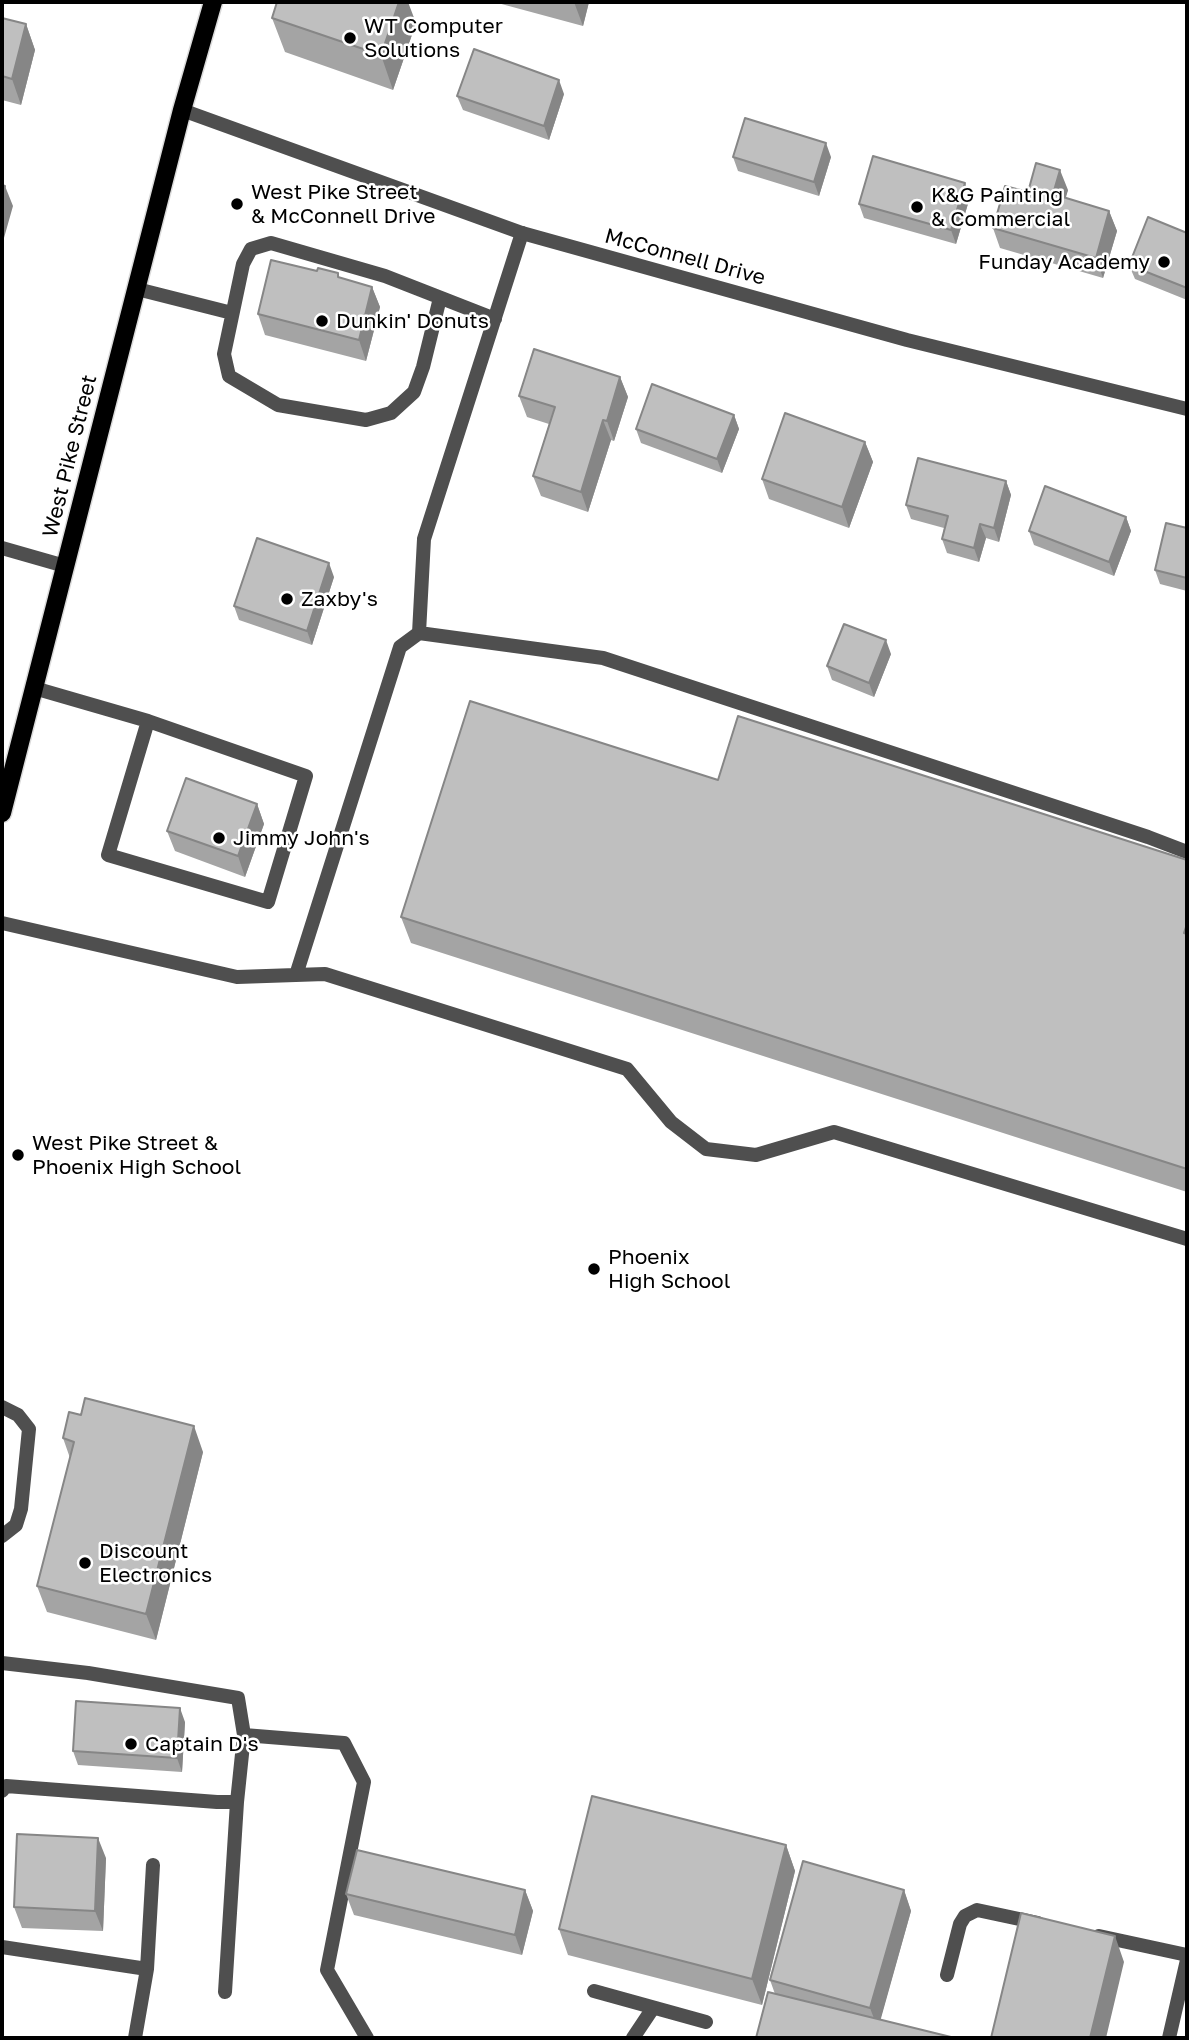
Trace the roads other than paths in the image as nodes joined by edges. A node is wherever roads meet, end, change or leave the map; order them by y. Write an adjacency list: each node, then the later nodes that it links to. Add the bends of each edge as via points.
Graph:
1 (213, 2): 2 (main road, West Pike Street)
2 (182, 110): 3 (street, McConnell Drive); 4 (main road, West Pike Street)
3 (522, 233): 7 (street); 8 (street, McConnell Drive, via 907,341)
4 (136, 289): 6 (street); 10 (main road, West Pike Street)
5 (440, 298): 6 (street, via 385,276 271,243 251,250 243,264); 6 (street, via 414,392 391,413 366,420 278,405 229,376 224,354); 7 (street)
6 (232, 313)
7 (495, 319): 11 (street, via 424,539)
8 (1187, 409)
9 (2, 548): 10 (street)
10 (65, 566): 12 (main road, West Pike Street)
11 (419, 633): 15 (street, via 603,658); 17 (street, via 400,647)
12 (34, 688): 13 (street); 14 (main road, West Pike Street)
13 (148, 721): 13 (street, via 108,855 268,902 306,776)
14 (2, 813)
15 (1187, 852)
16 (2, 923): 17 (street, via 237,977)
17 (296, 975): 18 (street, via 325,974 627,1069 671,1122 706,1149 756,1155 834,1132)
18 (1187, 1239)
19 (2, 1407): 20 (street, via 18,1415 29,1429 21,1509 16,1525)
20 (2, 1536)
21 (2, 1663): 22 (street, via 238,1698)
22 (244, 1735): 24 (street); 37 (street, via 344,1743 364,1782 327,1970)
23 (2, 1791): 24 (street, via 6,1786)
24 (237, 1802): 33 (street)
25 (153, 1865): 30 (street)
26 (1056, 1926): 31 (street, via 977,1910 960,1924)
27 (1082, 1932): 29 (street)
28 (2, 1947): 30 (street)
29 (1187, 1958): 39 (street)
30 (147, 1969): 36 (street)
31 (947, 1975)
32 (594, 1990): 34 (street)
33 (225, 1992)
34 (653, 2008): 35 (street); 38 (street)
35 (706, 2022)
36 (135, 2038)
37 (367, 2038)
38 (633, 2038)
39 (1169, 2038)

